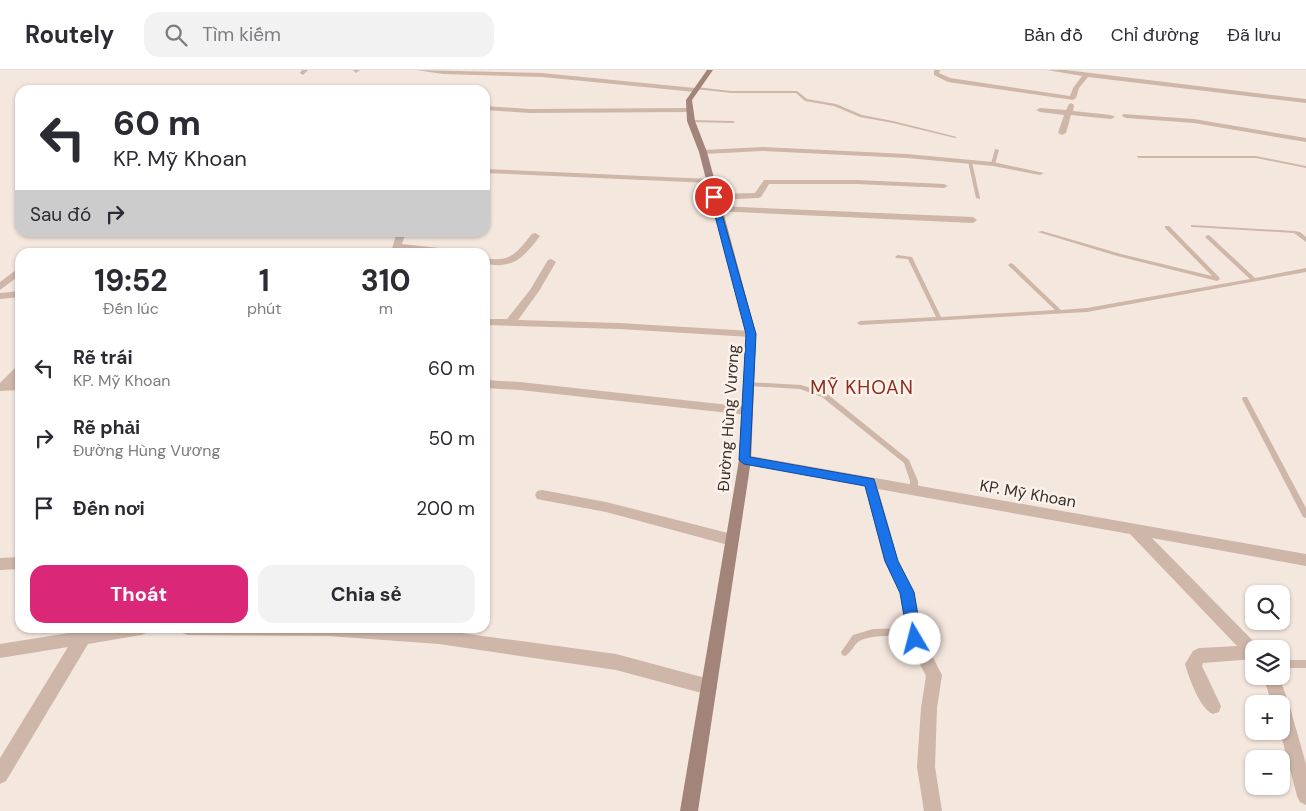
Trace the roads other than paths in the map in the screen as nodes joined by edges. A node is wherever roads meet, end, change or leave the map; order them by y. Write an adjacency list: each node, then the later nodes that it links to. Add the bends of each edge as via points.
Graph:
1 (419, 70): 5 (street)
2 (710, 70): 9 (street)
3 (937, 70): 10 (street, via 936,74 948,80)
4 (1050, 70): 7 (street)
5 (432, 71): 8 (street)
6 (615, 74): 8 (street)
7 (1086, 75): 10 (street); 11 (street)
8 (612, 81): 9 (street)
9 (695, 89): 15 (street, via 689,100); 20 (lane, via 792,91 806,100 836,105 861,116)
10 (1073, 98): 14 (street)
11 (1306, 101)
12 (490, 108): 15 (street)
13 (1040, 110): 14 (street)
14 (1068, 113): 17 (street); 19 (street)
15 (690, 115): 18 (lane); 23 (street, Đường Hùng Vương)
16 (1126, 116): 21 (street, via 1194,121)
17 (1111, 117)
18 (733, 122)
19 (1062, 132)
20 (955, 137)
21 (1306, 140)
22 (998, 150): 26 (lane)
23 (703, 152): 25 (street, via 763,149); 30 (street, Đường Hùng Vương)
24 (1139, 156): 27 (lane, via 1256,158)
25 (970, 162): 26 (street); 32 (lane)
26 (993, 164): 29 (street)
27 (1306, 167)
28 (490, 170): 30 (street)
29 (1040, 174)
30 (710, 181): 33 (street, Đường Hùng Vương)
31 (944, 186): 33 (street, via 767,182 758,196)
32 (978, 198)
33 (715, 203): 34 (street); 58 (street, Đường Hùng Vương)
34 (973, 220)
35 (1193, 226): 40 (lane, via 1294,232)
36 (1167, 227): 47 (lane)
37 (1040, 232): 47 (lane)
38 (535, 236): 42 (street, via 513,261 505,264)
39 (1208, 237): 48 (lane)
40 (1306, 240)
41 (898, 257): 54 (lane, via 910,258)
42 (490, 262)
43 (551, 262): 56 (street)
44 (1011, 265): 53 (lane)
45 (1306, 270): 48 (lane)
46 (15, 274): 50 (street)
47 (1217, 278): 49 (lane)
48 (1253, 280): 49 (lane)
49 (1224, 285): 53 (lane, via 1087,310)
50 (0, 288)
51 (15, 294): 52 (street)
52 (0, 296)
53 (1059, 311): 54 (lane)
54 (939, 318): 57 (lane)
55 (490, 322): 56 (street)
56 (511, 323): 58 (street)
57 (860, 323)
58 (751, 334): 61 (street, Đường Hùng Vương)
59 (15, 375): 63 (street)
60 (490, 384): 65 (street)
61 (749, 384): 65 (street, Đường Hùng Vương); 68 (lane, via 801,387 824,395 907,462)
62 (15, 386): 63 (street)
63 (2, 387)
64 (1245, 399): 70 (lane)
65 (747, 410): 66 (street, Đường Hùng Vương)
66 (744, 460): 67 (street, KP. Mỹ Khoan); 72 (street, Đường Hùng Vương)
67 (870, 482): 68 (street, KP. Mỹ Khoan); 76 (street, via 891,561 907,592)
68 (914, 490): 71 (street, KP. Mỹ Khoan)
69 (542, 495): 72 (street, via 606,507)
70 (1306, 515)
71 (1134, 529): 73 (street, KP. Mỹ Khoan); 80 (street)
72 (732, 540): 86 (street, Đường Hùng Vương)
73 (1306, 560)
74 (15, 563): 75 (street)
75 (0, 564)
76 (914, 632): 82 (lane, via 874,633 856,638); 92 (street, via 918,647 934,675 926,767)
77 (105, 633): 79 (street)
78 (432, 633): 86 (street, via 616,662)
79 (84, 636): 81 (street); 89 (street)
80 (1245, 644)
81 (0, 651)
82 (845, 652)
83 (1245, 653): 87 (street, via 1199,656 1193,664)
84 (1290, 664): 85 (lane)
85 (1306, 664)
86 (709, 688): 91 (street, Đường Hùng Vương)
87 (1213, 706)
88 (1290, 737): 90 (street)
89 (0, 775)
90 (1306, 796)
91 (690, 811)
92 (933, 811)

